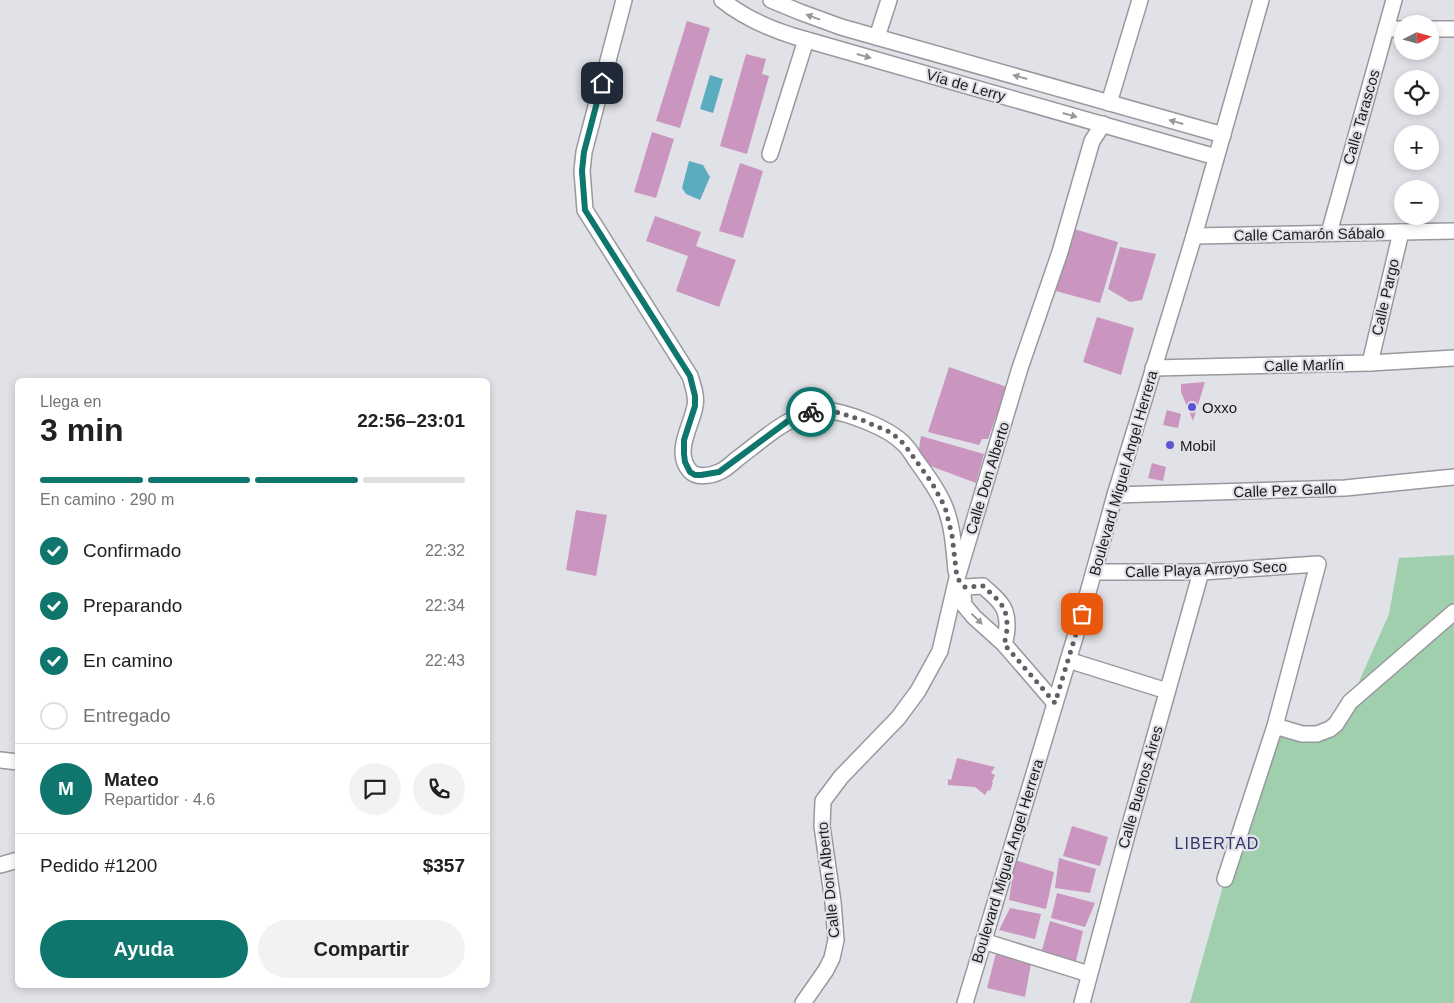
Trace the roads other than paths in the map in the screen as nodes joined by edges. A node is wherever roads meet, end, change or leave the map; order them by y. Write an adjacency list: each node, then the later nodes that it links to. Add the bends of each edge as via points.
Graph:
1 (624, 0): 32 (street, via 584,152 585,210 690,376 695,406 684,440 684,454 690,472 701,475 719,472 801,415 823,410 862,420 892,433 932,483 945,507)
2 (722, 0): 14 (street, Vía de Lerry, via 762,24)
3 (771, 0): 8 (street, Vía de Lerry, one-way to 3)
4 (889, 0): 13 (street)
5 (1140, 0): 16 (street)
6 (1261, 0): 18 (street, Boulevard Miguel Angel Herrera)
7 (1394, 0): 9 (street, Calle Tarascos)
8 (841, 27): 13 (street, Vía de Lerry); 15 (street)
9 (1386, 29): 10 (street); 23 (street, Calle Tarascos)
10 (1394, 29)
11 (1439, 29): 12 (street)
12 (1454, 29)
13 (877, 37): 16 (street, Vía de Lerry, one-way to 13)
14 (806, 40): 15 (street, Vía de Lerry); 19 (street)
15 (835, 47): 17 (street, Vía de Lerry, one-way to 17)
16 (1108, 103): 18 (street, Vía de Lerry, one-way to 16)
17 (1103, 124): 20 (street, Vía de Lerry); 32 (street, Calle Don Alberto, via 1092,140 1060,252 1020,368)
18 (1223, 135): 20 (street, Boulevard Miguel Angel Herrera)
19 (770, 154)
20 (1216, 156): 24 (street, Boulevard Miguel Angel Herrera)
21 (1454, 230): 22 (street, Calle Camarón Sábalo)
22 (1401, 232): 23 (street, Calle Camarón Sábalo); 26 (street, Calle Pargo)
23 (1329, 233): 24 (street, Calle Camarón Sábalo)
24 (1194, 236): 27 (street, Boulevard Miguel Angel Herrera)
25 (1454, 358): 26 (street, Calle Marlín)
26 (1370, 363): 27 (street, Calle Marlín)
27 (1153, 368): 29 (street, Boulevard Miguel Angel Herrera)
28 (1454, 477): 29 (street, Calle Pez Gallo, via 1345,488)
29 (1115, 495): 30 (street, Boulevard Miguel Angel Herrera)
30 (1094, 572): 31 (street, Calle Playa Arroyo Seco); 35 (street, Boulevard Miguel Angel Herrera)
31 (1201, 572): 36 (street, Calle Buenos Aires); 38 (street, Calle Playa Arroyo Seco, via 1318,564)
32 (961, 582): 34 (street, one-way to 34, via 964,605); 34 (street, via 983,586 1002,605 1008,632); 46 (street, Calle Don Alberto, via 940,651 918,691 898,718 822,801 822,826 836,940 826,970)
33 (1454, 612): 38 (street, via 1350,702 1330,728 1317,734 1302,734)
34 (1004, 644): 37 (street)
35 (1068, 660): 36 (street); 37 (street, Boulevard Miguel Angel Herrera)
36 (1167, 691): 45 (street, Calle Buenos Aires)
37 (1055, 703): 44 (street, Boulevard Miguel Angel Herrera)
38 (1275, 726): 43 (street)
39 (0, 760): 40 (street)
40 (15, 762)
41 (15, 861): 42 (street)
42 (0, 865)
43 (1225, 879)
44 (983, 941): 45 (street); 47 (street, Boulevard Miguel Angel Herrera)
45 (1089, 974): 48 (street, Calle Buenos Aires)
46 (802, 1003)
47 (965, 1003)
48 (1082, 1003)

